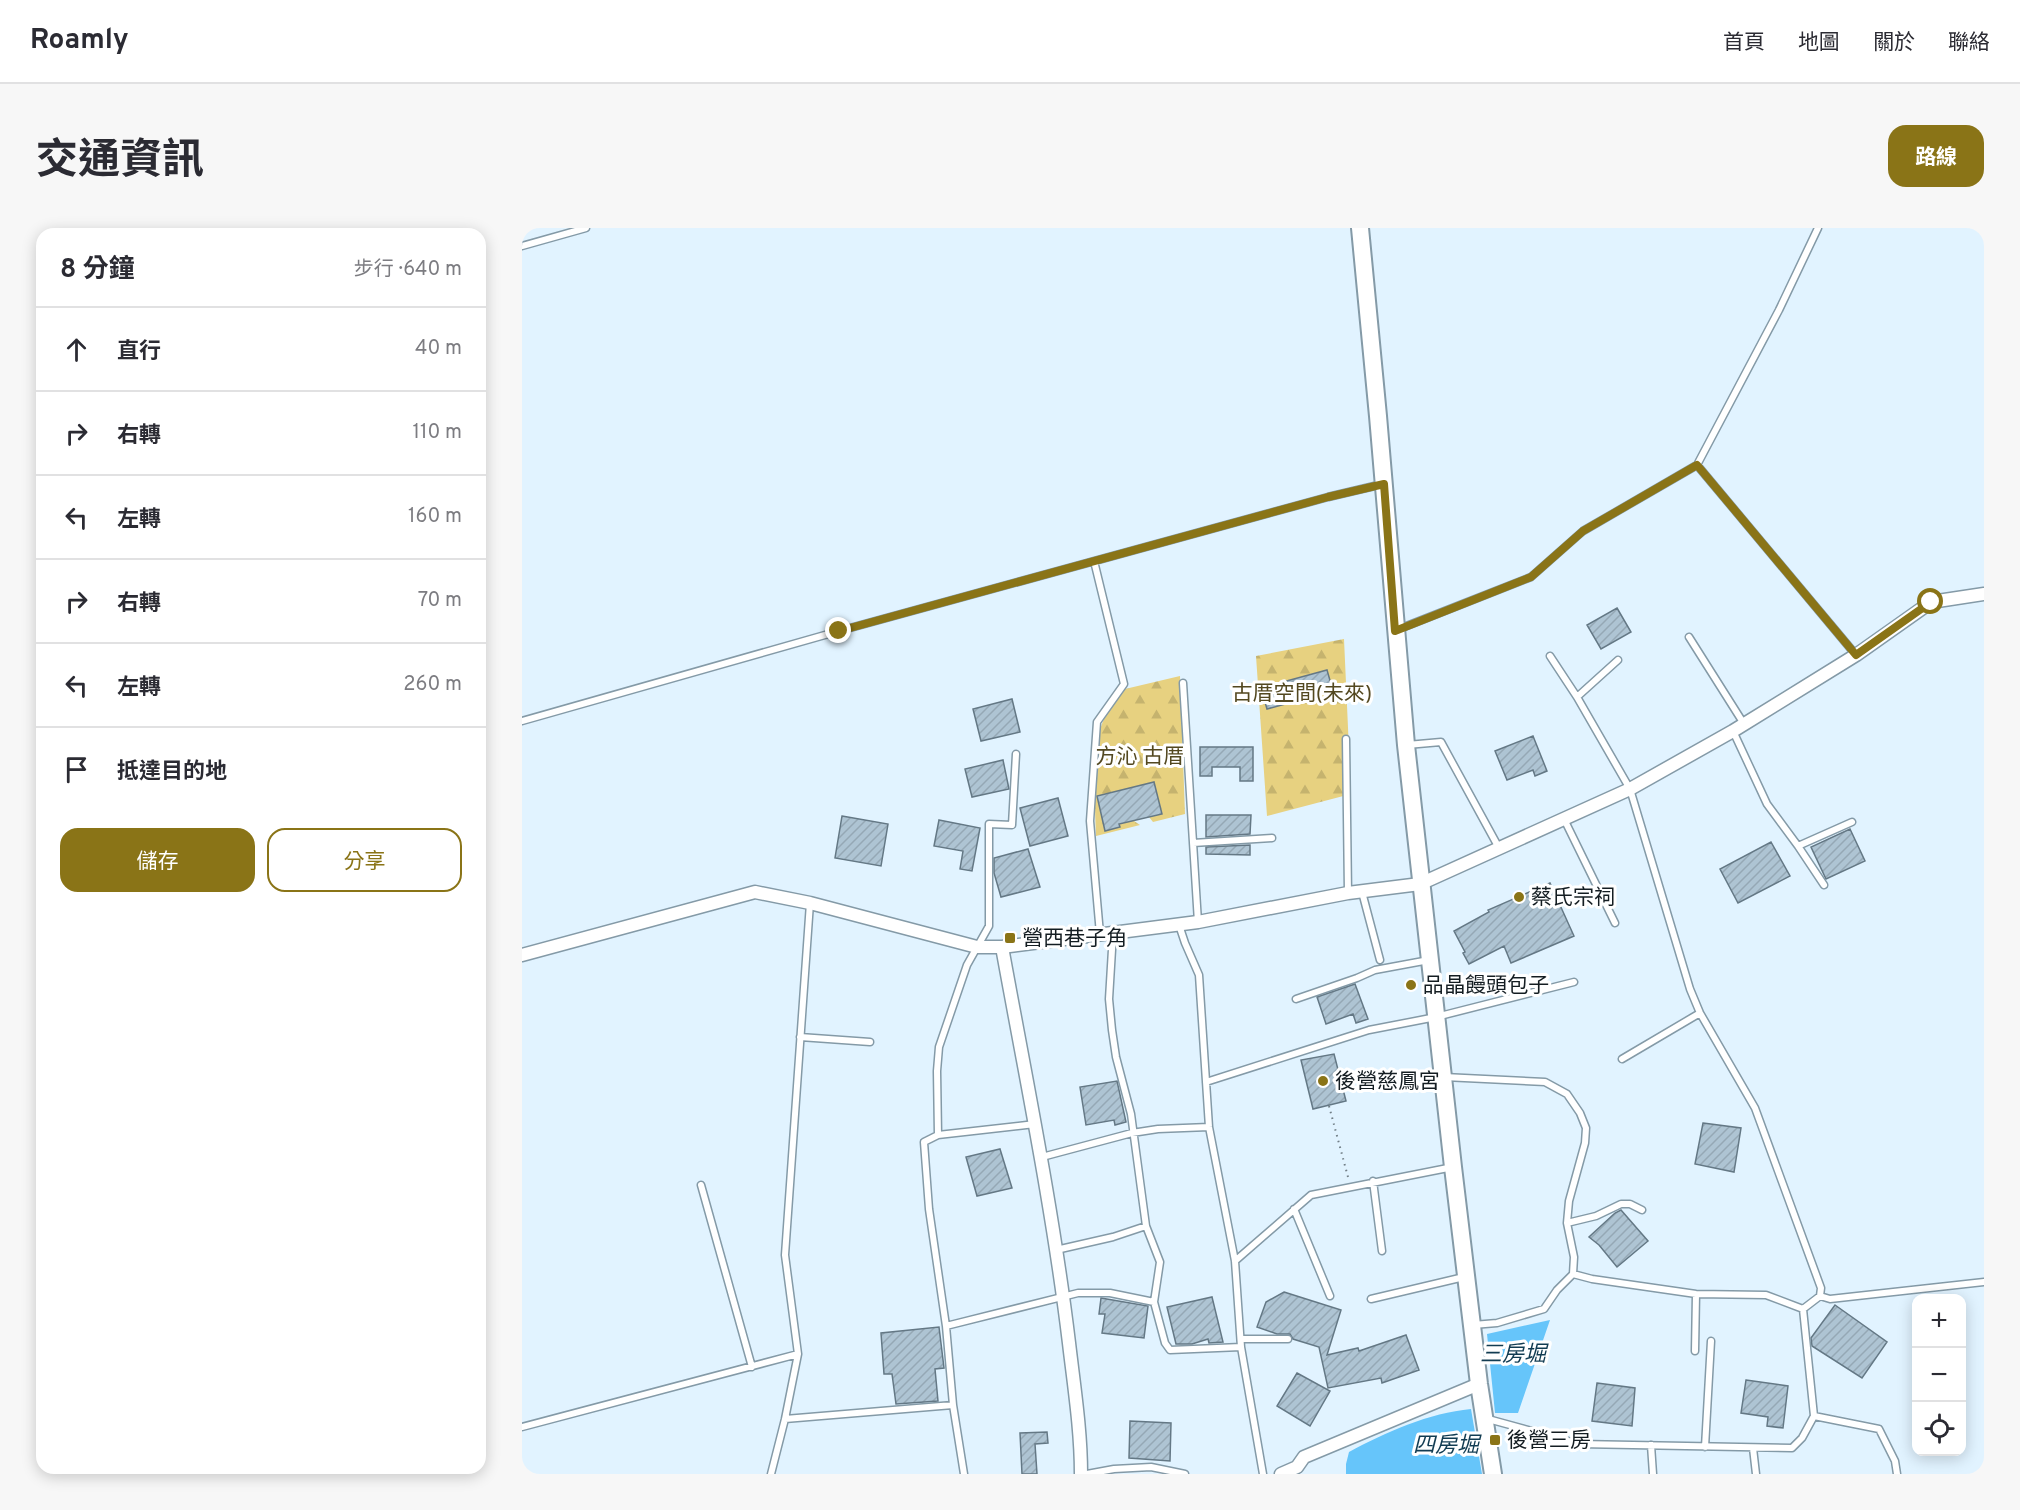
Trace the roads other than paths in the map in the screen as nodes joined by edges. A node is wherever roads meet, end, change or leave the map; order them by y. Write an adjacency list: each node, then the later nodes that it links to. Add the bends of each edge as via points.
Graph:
1 (586, 228): 4 (lane)
2 (1360, 228): 6 (street)
3 (1818, 228): 5 (lane)
4 (522, 246)
5 (1697, 465): 9 (lane, via 1583,531 1531,577); 11 (lane)
6 (1384, 484): 7 (lane); 9 (street)
7 (1094, 561): 16 (lane); 37 (lane, via 1124,684 1097,722 1090,820)
8 (1984, 594): 11 (street, via 1931,602)
9 (1395, 631): 19 (street)
10 (1689, 637): 17 (lane)
11 (1856, 655): 17 (street)
12 (1550, 656): 15 (lane)
13 (1618, 660): 15 (lane)
14 (1184, 683): 25 (lane)
15 (1577, 697): 21 (lane)
16 (522, 721)
17 (1739, 727): 21 (street); 26 (lane, via 1767,804)
18 (1346, 739): 31 (lane)
19 (1406, 745): 27 (lane, via 1441,742); 28 (street)
20 (1016, 754): 38 (lane, via 1012,825 989,824 989,926)
21 (1630, 789): 22 (street); 45 (lane)
22 (1564, 819): 27 (street); 34 (lane)
23 (1852, 822): 26 (lane)
24 (1272, 838): 25 (lane)
25 (1193, 843): 33 (lane)
26 (1798, 846): 29 (lane)
27 (1499, 848): 28 (street)
28 (1420, 884): 30 (street); 42 (street)
29 (1824, 885)
30 (1362, 891): 31 (street); 41 (lane)
31 (1348, 893): 33 (street)
32 (810, 903): 38 (street); 40 (street, via 755,892); 47 (lane)
33 (1198, 922): 35 (street)
34 (1615, 923)
35 (1179, 924): 36 (street); 51 (lane, via 1199,975)
36 (1113, 933): 37 (street); 54 (lane, via 1109,999)
37 (1100, 934): 39 (street)
38 (977, 947): 39 (street); 55 (lane, via 966,965 939,1047)
39 (1002, 947): 52 (street)
40 (522, 956)
41 (1380, 960)
42 (1429, 960): 44 (lane, via 1375,970); 46 (street)
43 (1574, 982): 46 (lane)
44 (1296, 999)
45 (1700, 1013): 49 (lane); 72 (lane, via 1755,1108 1821,1288)
46 (1436, 1017): 50 (street); 51 (lane, via 1369,1030)
47 (800, 1037): 48 (lane); 84 (lane, via 785,1255)
48 (870, 1042)
49 (1622, 1059)
50 (1443, 1077): 57 (street); 62 (lane, via 1545,1082 1567,1094 1586,1128)
51 (1206, 1082): 53 (lane)
52 (1035, 1124): 55 (lane); 56 (street)
53 (1209, 1127): 54 (lane); 66 (lane)
54 (1132, 1133): 56 (lane); 63 (lane)
55 (938, 1136): 78 (lane, via 924,1142)
56 (1042, 1157): 64 (street)
57 (1453, 1167): 58 (lane); 68 (street)
58 (1373, 1181): 60 (lane, via 1311,1195); 65 (lane)
59 (701, 1185): 85 (lane)
60 (1294, 1209): 66 (lane); 71 (lane)
61 (1642, 1210): 62 (lane, via 1621,1204)
62 (1568, 1222): 67 (lane)
63 (1146, 1226): 64 (lane); 75 (lane, via 1160,1262)
64 (1056, 1250): 73 (street)
65 (1382, 1251)
66 (1235, 1261): 79 (lane)
67 (1573, 1274): 70 (lane); 77 (lane, via 1545,1309 1497,1323)
68 (1468, 1276): 74 (lane); 77 (street)
69 (1984, 1282): 72 (lane, via 1830,1299)
70 (1696, 1294): 76 (lane, via 1766,1295); 83 (lane)
71 (1330, 1296)
72 (1820, 1296): 76 (lane)
73 (1063, 1297): 75 (lane, via 1110,1293); 78 (lane); 99 (street)
74 (1371, 1299)
75 (1154, 1302): 82 (lane, via 1170,1350)
76 (1803, 1309): 88 (lane)
77 (1473, 1325): 86 (street)
78 (946, 1326): 87 (lane)
79 (1241, 1339): 80 (lane); 82 (lane)
80 (1288, 1340)
81 (1711, 1341): 93 (lane)
82 (1241, 1347): 102 (lane)
83 (1695, 1351)
84 (798, 1354): 85 (lane); 89 (lane)
85 (752, 1367): 91 (lane)
86 (1479, 1384): 90 (street); 96 (street, via 1304,1457)
87 (953, 1405): 89 (lane); 98 (lane)
88 (1814, 1416): 94 (lane, via 1792,1448); 107 (lane, via 1879,1429)
89 (785, 1419): 97 (lane)
90 (1484, 1419): 92 (lane, via 1579,1444); 104 (street)
91 (522, 1427)
92 (1651, 1445): 93 (lane); 105 (lane)
93 (1705, 1446): 94 (lane)
94 (1753, 1448): 106 (lane)
95 (1151, 1470): 100 (lane, via 1114,1469); 101 (lane)
96 (1299, 1470): 103 (street)
97 (771, 1474)
98 (964, 1474)
99 (1081, 1474)
100 (1087, 1474)
101 (1185, 1474)
102 (1263, 1474)
103 (1281, 1474)
104 (1493, 1474)
105 (1653, 1474)
106 (1756, 1474)
107 (1897, 1474)

